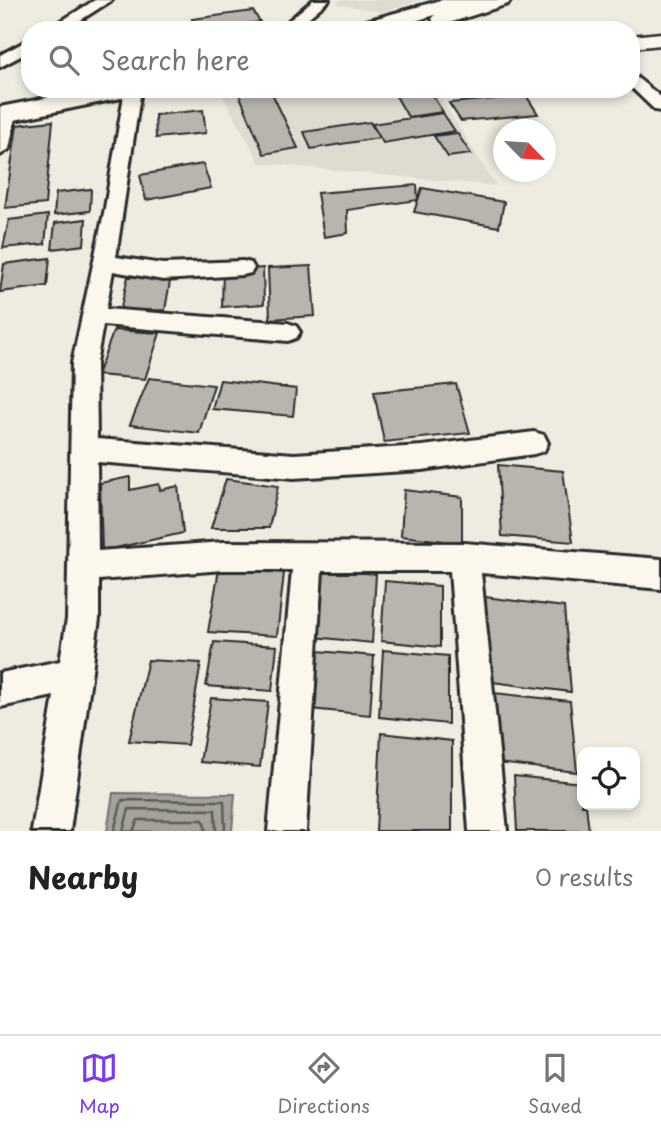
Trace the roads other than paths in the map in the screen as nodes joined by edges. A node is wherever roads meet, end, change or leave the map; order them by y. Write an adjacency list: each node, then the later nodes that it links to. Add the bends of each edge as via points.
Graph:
1 (104, 0): 5 (street)
2 (322, 0): 6 (street)
3 (465, 0): 7 (highway)
4 (501, 0): 8 (highway)
5 (69, 21)
6 (296, 21)
7 (392, 21)
8 (432, 21)
9 (661, 40): 10 (street)
10 (640, 41)
11 (21, 49): 12 (street)
12 (0, 62)
13 (640, 86): 17 (street)
14 (40, 98): 18 (highway)
15 (76, 98): 18 (highway)
16 (131, 98): 20 (street)
17 (661, 106)
18 (2, 110): 19 (street)
19 (0, 149)
20 (104, 262): 21 (street, via 163,272); 22 (street)
21 (243, 268)
22 (93, 316): 23 (street); 25 (street, via 84,363)
23 (288, 332)
24 (534, 443): 25 (street, via 422,458 294,466)
25 (84, 449): 28 (street)
26 (308, 556): 27 (street); 28 (street, via 223,556); 33 (street)
27 (464, 557): 29 (street); 34 (street)
28 (83, 567): 30 (street, via 83,620)
29 (661, 574)
30 (75, 675): 31 (street); 32 (street)
31 (0, 690)
32 (51, 831)
33 (287, 831)
34 (488, 831)

